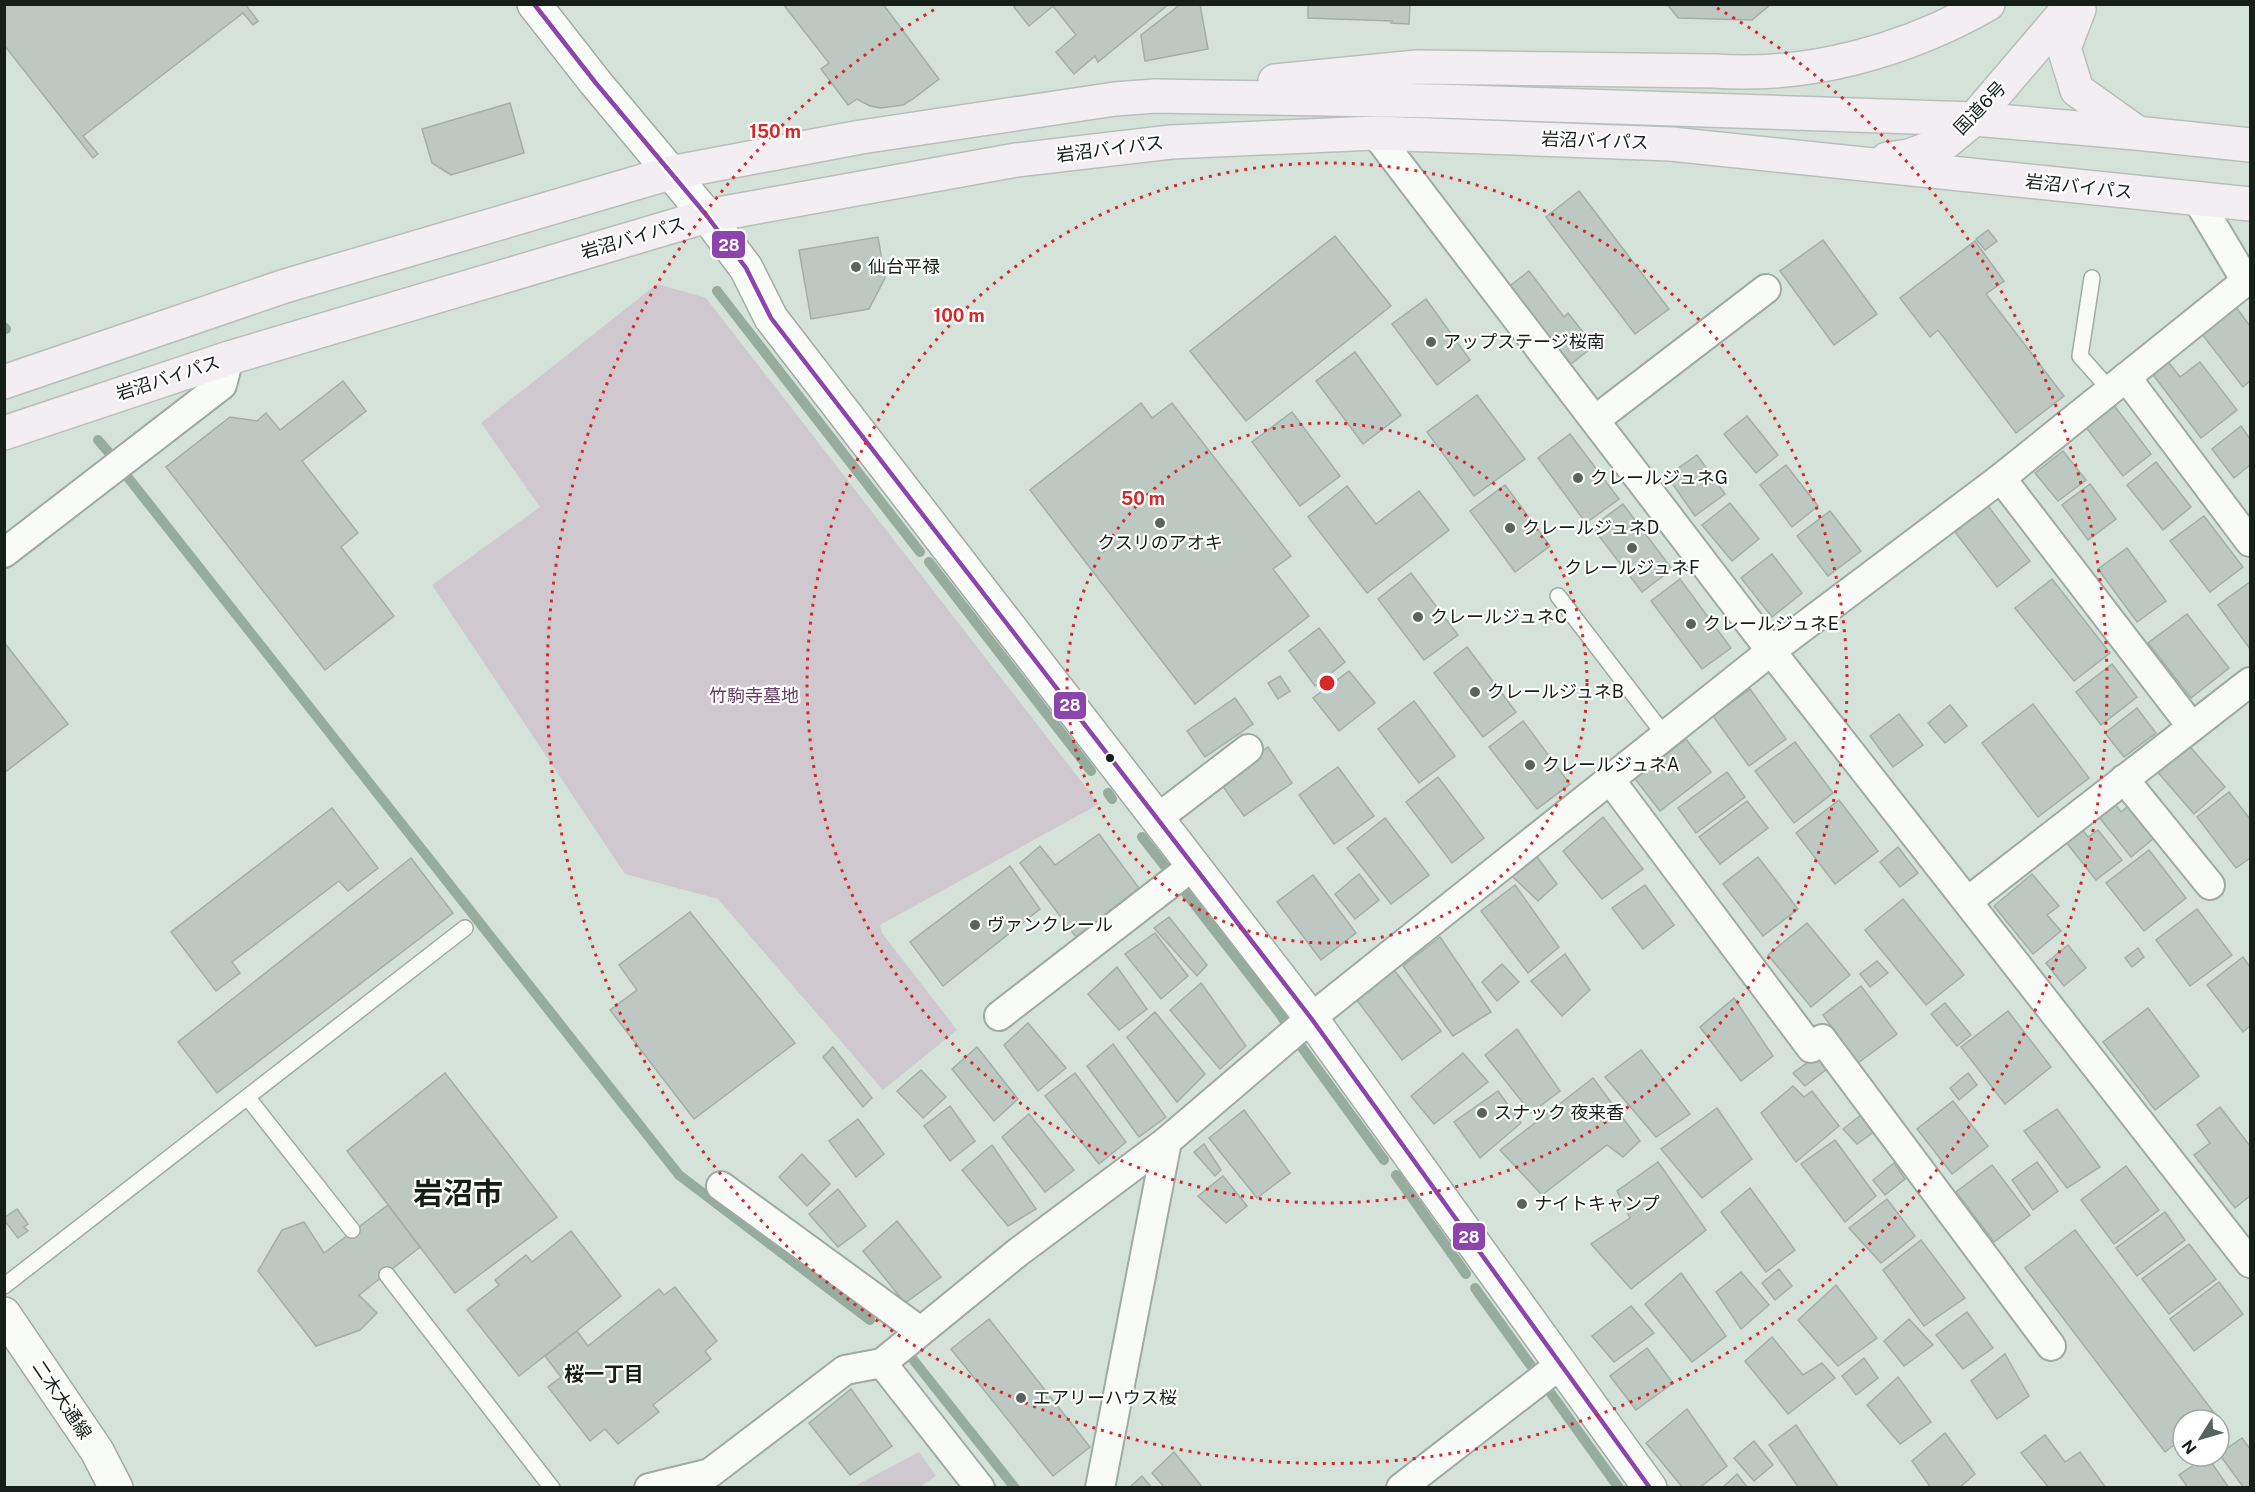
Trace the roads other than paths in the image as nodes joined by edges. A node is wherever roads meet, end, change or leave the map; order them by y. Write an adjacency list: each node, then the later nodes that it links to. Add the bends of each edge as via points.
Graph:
1 (534, 4): 11 (street)
2 (1988, 4): 5 (highway, via 1889,49 1844,61 1758,73 1417,67)
3 (2072, 4): 6 (highway, 国道6号)
4 (2080, 4): 8 (highway, via 2064,48 2077,90)
5 (1155, 96): 6 (highway, 岩沼バイパス, via 1449,101); 11 (highway, 岩沼バイパス, via 861,137)
6 (1974, 119): 8 (highway, 岩沼バイパス); 10 (highway, 国道6号, via 1946,142 1909,156)
7 (1375, 133): 10 (highway, 岩沼バイパス, via 1671,144); 14 (highway, 岩沼バイパス, via 1171,142 1028,159); 21 (street)
8 (2136, 133): 9 (highway, 岩沼バイパス)
9 (2250, 145)
10 (1858, 163): 12 (highway, 岩沼バイパス)
11 (670, 173): 14 (street); 19 (highway, 岩沼バイパス, via 285,286)
12 (2196, 199): 13 (highway, 岩沼バイパス); 16 (street)
13 (2250, 204)
14 (708, 216): 18 (highway, 岩沼バイパス); 34 (street, via 746,268 771,318)
15 (2092, 278): 20 (lane, via 2080,356)
16 (2248, 285): 20 (street)
17 (1766, 289): 21 (street)
18 (229, 358): 22 (highway, 岩沼バイパス); 25 (street, via 222,385)
19 (4, 382)
20 (2118, 384): 23 (street); 24 (street)
21 (1595, 420): 27 (street)
22 (4, 433)
23 (2001, 478): 27 (street); 29 (street)
24 (2250, 542)
25 (4, 553)
26 (1558, 596): 30 (lane)
27 (1772, 651): 30 (street); 37 (street)
28 (2250, 682): 29 (street)
29 (2192, 727): 32 (street)
30 (1666, 736): 33 (street)
31 (1248, 749): 34 (street)
32 (2124, 779): 36 (street); 37 (street)
33 (1611, 781): 40 (street); 50 (street, via 1810,1048 1822,1039)
34 (1158, 818): 35 (street)
35 (1181, 875): 39 (street); 40 (street)
36 (2210, 885)
37 (1968, 901): 45 (street)
38 (465, 928): 41 (lane)
39 (999, 1016)
40 (1307, 1021): 42 (street); 52 (street)
41 (248, 1098): 44 (lane); 47 (lane)
42 (1167, 1141): 49 (street, via 1017,1253); 57 (street)
43 (721, 1186): 49 (street)
44 (352, 1230)
45 (2250, 1263)
46 (387, 1275): 54 (lane)
47 (4, 1286)
48 (4, 1314): 53 (street, 二木大通線, via 97,1451)
49 (921, 1331): 51 (street)
50 (2051, 1346)
51 (882, 1363): 55 (street, via 845,1370 710,1473); 56 (street)
52 (1547, 1374): 58 (street); 59 (street)
53 (116, 1488)
54 (552, 1488)
55 (649, 1488)
56 (980, 1488)
57 (1100, 1488)
58 (1401, 1488)
59 (1650, 1488)

